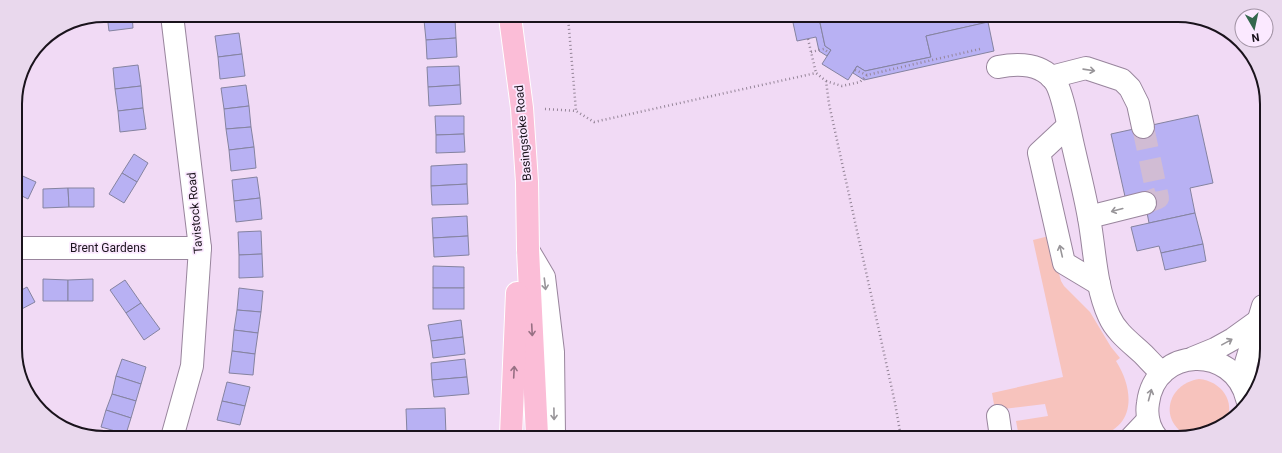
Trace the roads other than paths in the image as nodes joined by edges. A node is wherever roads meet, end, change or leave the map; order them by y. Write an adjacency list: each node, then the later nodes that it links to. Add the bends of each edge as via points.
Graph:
1 (173, 22): 10 (street, Tavistock Road)
2 (511, 22): 11 (main road, Basingstoke Road, via 522,108)
3 (998, 67): 4 (street, via 1021,64 1038,69)
4 (1051, 77): 5 (street, via 1059,90); 6 (street, one-way to 6, via 1086,68 1122,80 1130,88 1138,104)
5 (1068, 126): 8 (street); 12 (street, one-way to 5, via 1064,263 1039,153)
6 (1143, 127)
7 (1145, 203): 8 (street, one-way to 8)
8 (1089, 217): 12 (street)
9 (22, 248): 10 (street, Brent Gardens)
10 (200, 248): 20 (street, Tavistock Road, via 192,366)
11 (528, 250): 21 (main road, Basingstoke Road, one-way to 11, via 518,276); 22 (main road, Basingstoke Road, one-way to 22); 23 (street, one-way to 23, via 544,276 553,352)
12 (1099, 284): 16 (street, via 1110,317 1127,340)
13 (1260, 314): 15 (street, one-way to 13, via 1233,339)
14 (1260, 316): 17 (street, via 1246,363)
15 (1193, 358): 16 (street, via 1174,364); 17 (street, via 1205,359 1224,366 1234,374)
16 (1162, 374): 19 (street, one-way to 16, via 1147,408 1148,397 1154,383)
17 (1244, 392)
18 (998, 416): 24 (street)
19 (1152, 429)
20 (174, 431)
21 (511, 431)
22 (537, 431)
23 (554, 431)
24 (1000, 431)

